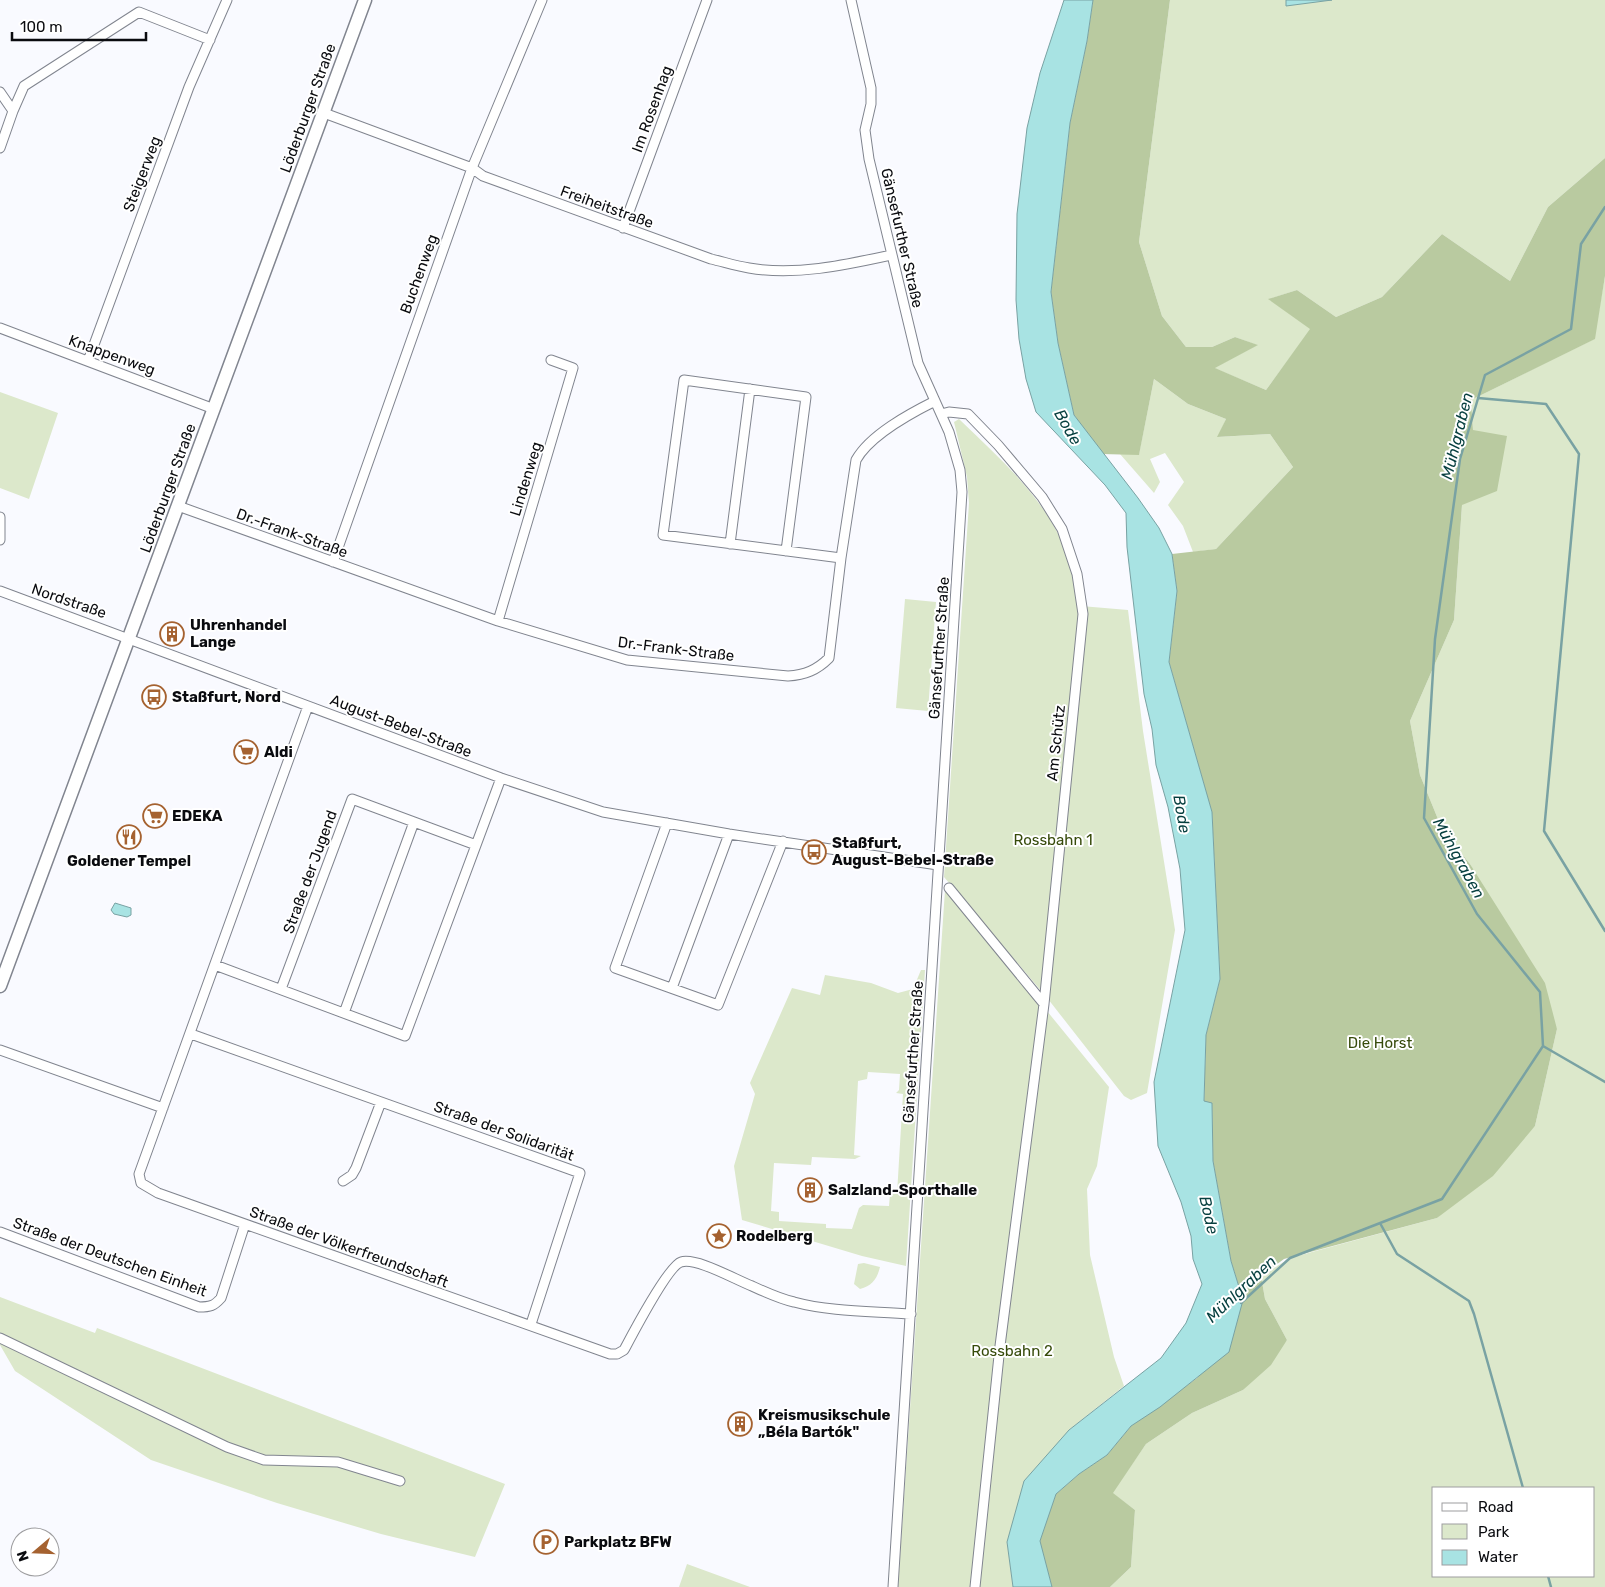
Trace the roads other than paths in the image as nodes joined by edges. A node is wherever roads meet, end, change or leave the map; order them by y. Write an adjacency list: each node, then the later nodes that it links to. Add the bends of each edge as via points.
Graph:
1 (227, 0): 6 (street, Steigerweg)
2 (364, 0): 9 (street, Löderburger Straße)
3 (542, 0): 11 (street, Buchenweg)
4 (707, 0): 12 (street, Im Rosenhag)
5 (851, 0): 13 (street, Gänsefurther Straße, via 871,88 865,138)
6 (210, 40): 8 (street, via 139,12 24,86); 16 (street, Steigerweg)
7 (0, 92): 8 (street)
8 (13, 111): 10 (street)
9 (324, 113): 11 (street, Freiheitstraße); 19 (street, Löderburger Straße)
10 (0, 148)
11 (472, 168): 12 (street, Freiheitstraße, via 484,176); 27 (street, Buchenweg)
12 (623, 228): 13 (street, Freiheitstraße, via 711,259 750,268 799,270 847,265)
13 (891, 255): 18 (street, Gänsefurther Straße, via 918,363)
14 (0, 328): 16 (street, Knappenweg)
15 (551, 360): 29 (street, Lindenweg, via 573,368)
16 (88, 361): 19 (street, Knappenweg)
17 (750, 389): 24 (street); 24 (street, via 684,380 663,535); 25 (street, via 806,397)
18 (935, 401): 20 (street, Gänsefurther Straße); 26 (street, Dr.-Frank-Straße, via 862,450 853,468)
19 (214, 409): 21 (street, Löderburger Straße)
20 (941, 414): 38 (street, Gänsefurther Straße, via 957,460 962,504); 44 (street, Am Schütz, via 968,414 1042,497 1062,529 1077,574 1084,614)
21 (178, 506): 27 (street, Dr.-Frank-Straße); 30 (street, Löderburger Straße)
22 (0, 518): 23 (street)
23 (0, 540)
24 (730, 544): 25 (street)
25 (786, 551): 26 (street)
26 (841, 558): 29 (street, Dr.-Frank-Straße, via 829,658 821,666 801,675 627,660)
27 (333, 562): 29 (street, Dr.-Frank-Straße)
28 (0, 591): 30 (street, Nordstraße)
29 (498, 621)
30 (130, 637): 31 (street, August-Bebel-Straße); 41 (street, Löderburger Straße)
31 (308, 706): 32 (street, August-Bebel-Straße); 40 (street)
32 (501, 778): 34 (street, August-Bebel-Straße, via 603,812); 37 (street)
33 (414, 822): 37 (street, Straße der Jugend); 43 (street, Straße der Jugend, via 352,798); 45 (street)
34 (667, 823): 35 (street, August-Bebel-Straße); 42 (street, via 615,968)
35 (729, 834): 36 (street, August-Bebel-Straße); 42 (street)
36 (783, 841): 38 (street, August-Bebel-Straße); 42 (street, via 718,1005)
37 (476, 845): 45 (street, via 405,1036)
38 (938, 865): 53 (street, Gänsefurther Straße)
39 (949, 888): 44 (street)
40 (215, 965): 43 (street); 46 (street)
41 (0, 986)
42 (672, 988)
43 (281, 989): 45 (street)
44 (1044, 1004): 58 (street, Am Schütz, via 1001,1336)
45 (344, 1013)
46 (191, 1034): 48 (street, Straße der Solidarität); 49 (street)
47 (0, 1050): 49 (street)
48 (381, 1102): 50 (street, via 356,1168); 54 (street, Straße der Solidarität, via 580,1173)
49 (163, 1108): 51 (street, Straße der Völkerfreundschaft, via 139,1174 141,1183 158,1193)
50 (343, 1181)
51 (245, 1224): 52 (street, Straße der Deutschen Einheit, via 221,1298 208,1307 199,1307); 54 (street, Straße der Völkerfreundschaft, via 391,1278)
52 (0, 1232)
53 (911, 1314): 54 (street, via 793,1302 690,1261 674,1266 624,1350 617,1354); 57 (street, Gänsefurther Straße)
54 (531, 1324)
55 (0, 1338): 56 (street, via 227,1447 264,1460 338,1462)
56 (400, 1481)
57 (893, 1587)
58 (976, 1587)

